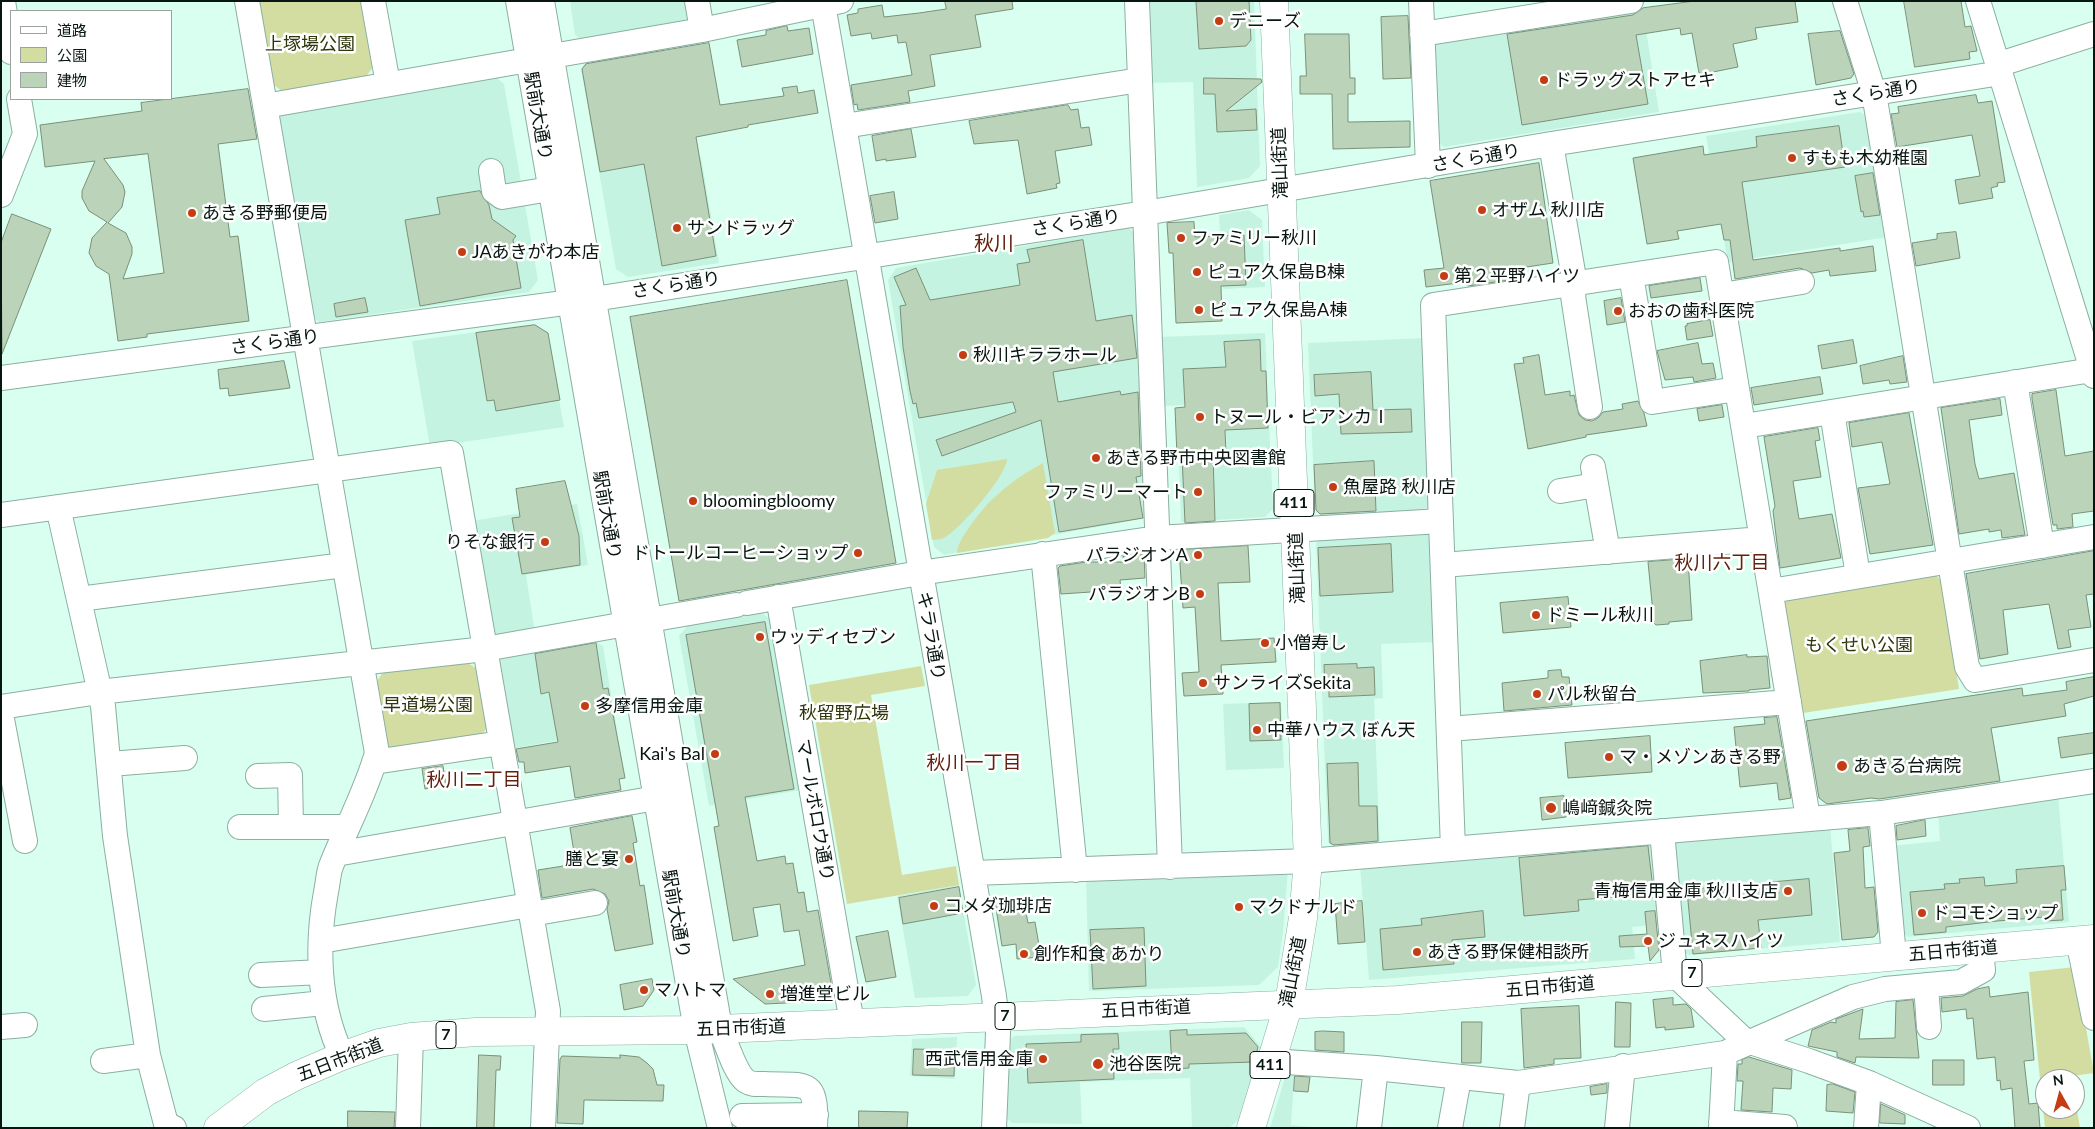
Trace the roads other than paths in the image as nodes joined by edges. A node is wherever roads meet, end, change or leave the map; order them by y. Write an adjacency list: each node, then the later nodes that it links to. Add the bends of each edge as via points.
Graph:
1 (3, 1): 18 (street)
2 (247, 1): 26 (street)
3 (373, 1): 23 (street)
4 (518, 1): 20 (street, 駅前大通り)
5 (542, 1): 19 (street, 駅前大通り)
6 (697, 1): 15 (street)
7 (1137, 1): 22 (street)
8 (1274, 1): 33 (main road, 滝山街道 / 411)
9 (1420, 1): 16 (street)
10 (1630, 1): 14 (street)
11 (1845, 1): 24 (street)
12 (1978, 1): 21 (street)
13 (832, 3): 15 (street); 27 (street, キララ通り)
14 (1542, 8): 16 (street)
15 (702, 30): 19 (street)
16 (1422, 34): 30 (street)
17 (2094, 34): 21 (street, さくら通り)
18 (10, 46)
19 (552, 56): 41 (street, 駅前大通り)
20 (528, 60): 23 (street); 32 (street, 駅前大通り)
21 (1999, 69): 24 (street, さくら通り); 44 (street)
22 (1140, 80): 27 (street); 35 (street)
23 (388, 84): 26 (street)
24 (1874, 93): 28 (street, さくら通り); 48 (street)
25 (19, 100): 29 (street, via 24,134)
26 (265, 106): 43 (street)
27 (844, 126): 36 (street, キララ通り)
28 (1551, 144): 30 (street, さくら通り); 39 (street)
29 (9, 155): 34 (street)
30 (1428, 166): 33 (street, さくら通り)
31 (491, 171): 32 (street, via 494,191 502,197)
32 (550, 189): 42 (street, 駅前大通り)
33 (1282, 190): 35 (street, さくら通り); 57 (main road, 滝山街道 / 411)
34 (1, 195)
35 (1145, 213): 36 (street, さくら通り); 59 (street)
36 (866, 255): 41 (street, さくら通り); 67 (street, キララ通り)
37 (1631, 275): 39 (street); 40 (street, via 1716,262); 47 (street, via 1652,402)
38 (1802, 282): 40 (street)
39 (1575, 284): 49 (street, via 1573,296); 56 (street, via 1433,305)
40 (1722, 295): 47 (street)
41 (594, 299): 42 (street, さくら通り); 72 (street, 駅前大通り)
42 (570, 302): 43 (street, さくら通り); 73 (street, 駅前大通り)
43 (305, 338): 45 (street, さくら通り); 52 (street)
44 (2093, 373): 46 (street)
45 (1, 378)
46 (2014, 382): 48 (street); 61 (street)
47 (1737, 389): 51 (street)
48 (1923, 397): 50 (street); 64 (street)
49 (1590, 407)
50 (1832, 412): 51 (street); 68 (street)
51 (1744, 426): 60 (street)
52 (328, 469): 54 (street); 65 (street); 74 (street, via 451,454)
53 (1560, 491): 62 (street, via 1594,476)
54 (58, 507): 55 (street); 71 (street)
55 (1, 515)
56 (1441, 521): 57 (street); 66 (street)
57 (1295, 530): 59 (street); 99 (main road, 滝山街道 / 411)
58 (2094, 537): 61 (street)
59 (1157, 538): 63 (street); 100 (street)
60 (1762, 539): 62 (street); 69 (street)
61 (2042, 546): 64 (street)
62 (1608, 552): 66 (street)
63 (1043, 554): 67 (street); 101 (street)
64 (1950, 561): 68 (street); 75 (street, via 1967,667 1975,680)
65 (344, 565): 71 (street); 76 (street)
66 (1442, 565): 81 (street)
67 (920, 573): 70 (street); 102 (street, キララ通り)
68 (1858, 576): 69 (street)
69 (1771, 591): 78 (street)
70 (778, 598): 72 (street); 118 (street, マールボロウ通り)
71 (79, 599): 77 (street)
72 (649, 620): 122 (street, 駅前大通り)
73 (626, 624): 74 (street); 88 (street, 駅前大通り)
74 (485, 649): 76 (street); 82 (street)
75 (2094, 660)
76 (362, 663): 77 (street); 84 (street, via 377,753)
77 (99, 692): 79 (street); 85 (street, via 104,706)
78 (1789, 702): 81 (street); 90 (street)
79 (1, 707)
80 (1, 714): 96 (street)
81 (1449, 729): 97 (street)
82 (501, 730): 84 (street); 91 (street)
83 (185, 758): 85 (street)
84 (374, 762): 94 (street)
85 (110, 764): 127 (street, via 115,836)
86 (258, 776): 93 (street, via 290,775)
87 (2094, 781): 89 (street)
88 (656, 798): 91 (street); 122 (street, 駅前大通り)
89 (1881, 813): 90 (street); 108 (street)
90 (1808, 818): 95 (street)
91 (515, 823): 98 (street); 104 (street)
92 (240, 827): 93 (street)
93 (291, 827): 94 (street)
94 (347, 827): 98 (street)
95 (1662, 831): 97 (street); 111 (street)
96 (25, 841)
97 (1453, 849): 99 (street)
98 (336, 854): 106 (street, via 330,868)
99 (1308, 862): 100 (street); 113 (main road, 滝山街道 / 411, via 1303,918)
100 (1170, 867): 101 (street)
101 (1075, 870): 102 (street)
102 (972, 873): 116 (street, キララ通り)
103 (595, 903): 104 (street)
104 (530, 910): 106 (street); 123 (street, via 548,1011)
105 (2086, 940): 107 (main road, 五日市街道 / 7); 117 (street)
106 (321, 941): 109 (street)
107 (1981, 949): 108 (main road, 五日市街道 / 7); 112 (street, via 1983,970 1961,982)
108 (1894, 956): 111 (main road, 五日市街道 / 7)
109 (321, 972): 110 (street); 114 (street)
110 (261, 974)
111 (1675, 975): 113 (main road, 五日市街道 / 7, via 1398,1000); 125 (street)
112 (1926, 985): 121 (street); 125 (street, via 1885,989 1853,997)
113 (1289, 1003): 116 (main road, 五日市街道 / 7); 130 (main road, 滝山街道 / 411)
114 (324, 1004): 115 (street); 128 (street)
115 (264, 1009)
116 (996, 1016): 118 (main road, 五日市街道 / 7); 147 (street, キララ通り)
117 (2094, 1018)
118 (852, 1023): 122 (main road, 五日市街道 / 7)
119 (25, 1025): 120 (street)
120 (1, 1027)
121 (1929, 1027)
122 (708, 1029): 123 (main road, 五日市街道 / 7); 136 (street, via 744,1079 752,1084); 146 (street)
123 (546, 1032): 124 (main road, 五日市街道 / 7, via 476,1032); 145 (street)
124 (411, 1037): 128 (main road, 五日市街道 / 7, via 379,1043); 144 (street)
125 (1751, 1043): 126 (street); 135 (street)
126 (1725, 1053): 131 (street); 139 (street)
127 (148, 1055): 129 (street); 141 (street)
128 (342, 1056): 143 (main road, 五日市街道 / 7, via 266,1092)
129 (103, 1061)
130 (1271, 1061): 132 (street); 148 (main road, 滝山街道 / 411)
131 (1623, 1066): 134 (street); 152 (street)
132 (1376, 1068): 133 (street); 149 (street)
133 (1459, 1078): 134 (street); 150 (street)
134 (1518, 1083): 151 (street)
135 (1869, 1083): 140 (street); 153 (street)
136 (774, 1085): 137 (street, via 802,1084 810,1089 814,1094); 138 (street, via 754,1094 745,1103)
137 (815, 1121): 138 (street)
138 (743, 1122)
139 (1721, 1125): 142 (street)
140 (1954, 1125)
141 (163, 1126)
142 (1785, 1127)
143 (218, 1128)
144 (408, 1128)
145 (543, 1128)
146 (720, 1128)
147 (994, 1128)
148 (1251, 1128)
149 (1369, 1128)
150 (1450, 1128)
151 (1512, 1128)
152 (1617, 1128)
153 (1866, 1128)

